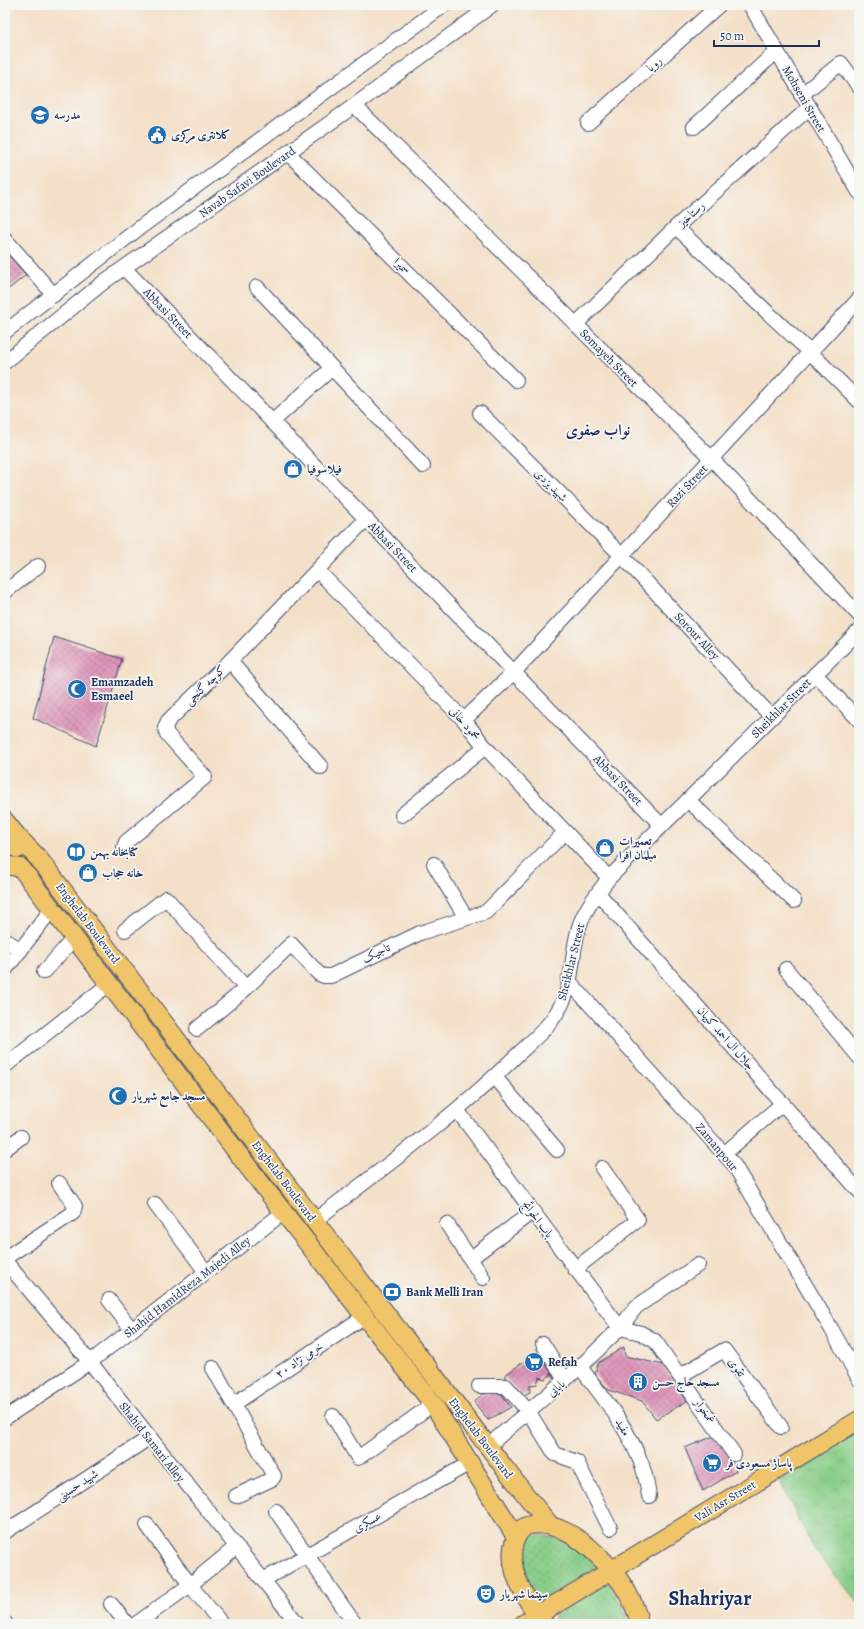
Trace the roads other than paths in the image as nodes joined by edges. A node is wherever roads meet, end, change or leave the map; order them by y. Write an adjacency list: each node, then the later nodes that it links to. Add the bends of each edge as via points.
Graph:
1 (444, 5): 18 (street, via 142,226)
2 (492, 5): 8 (street, Navab Safavi Boulevard)
3 (719, 5): 10 (street, رویا)
4 (750, 5): 5 (street, Mohseni Street)
5 (777, 51): 7 (street, Mohseni Street); 11 (street)
6 (859, 87): 7 (street, via 841,63)
7 (801, 94): 9 (street, Mohseni Street)
8 (355, 106): 12 (street, Navab Safavi Boulevard); 20 (street, Somayeh Street)
9 (809, 108): 13 (street, Mohseni Street); 14 (street, رستاخیز)
10 (588, 123)
11 (694, 127)
12 (288, 153): 16 (street, Navab Safavi Boulevard); 25 (street, سمیرا)
13 (859, 192)
14 (676, 227): 20 (street, رستاخیز); 22 (street)
15 (5, 238): 18 (street)
16 (124, 268): 23 (street, Navab Safavi Boulevard); 28 (street, Abbasi Street)
17 (257, 286): 24 (street)
18 (54, 295): 21 (street)
19 (859, 300): 22 (street, Razi Street)
20 (576, 324): 29 (street, Somayeh Street)
21 (5, 332)
22 (810, 352): 26 (street); 29 (street, Razi Street)
23 (5, 362)
24 (332, 368): 28 (street); 30 (street)
25 (516, 380)
26 (859, 401)
27 (480, 413): 32 (street, شهید یزدی)
28 (272, 422): 31 (street, Abbasi Street)
29 (712, 459): 32 (street, Razi Street); 36 (street, Somayeh Street)
30 (423, 466)
31 (366, 519): 34 (street, کوچه گنجی); 39 (street, Abbasi Street)
32 (622, 556): 39 (street, Razi Street); 41 (street, Sorour Alley)
33 (38, 566): 35 (street)
34 (318, 571): 38 (street, کوچه گنجی); 42 (street, محمود خانی)
35 (5, 592)
36 (859, 614)
37 (859, 631): 40 (street, Sheikhlar Street)
38 (230, 661): 45 (street); 52 (street, کوچه گنجی, via 168,721 165,728 167,734 205,777 126,842)
39 (514, 672): 42 (street, Razi Street); 49 (street, Abbasi Street)
40 (815, 674): 41 (street, Sheikhlar Street); 43 (street)
41 (772, 717): 46 (street, Sheikhlar Street)
42 (464, 720): 44 (street, محمود خانی)
43 (859, 720)
44 (485, 747): 47 (street); 50 (street, محمود خانی)
45 (321, 767)
46 (688, 800): 49 (street, Sheikhlar Street); 57 (street)
47 (402, 814)
48 (5, 821): 51 (main road, Enghelab Boulevard)
49 (662, 826): 55 (street, Sheikhlar Street)
50 (565, 832): 55 (street, محمود خانی); 59 (street, تاجیک, via 486,912)
51 (17, 836): 54 (main road, via 18,854); 73 (main road, Enghelab Boulevard, via 39,859)
52 (124, 847)
53 (434, 864): 59 (street)
54 (8, 869): 58 (main road, Enghelab Boulevard, via 21,868)
55 (609, 878): 56 (street, Sheikhlar Street)
56 (598, 893): 67 (street, Sheikhlar Street, via 586,910 579,927); 76 (street, جلال ال احمد کیهان)
57 (794, 901)
58 (52, 909): 61 (main road, Enghelab Boulevard); 63 (street)
59 (466, 918): 69 (street, تاجیک, via 420,933 332,976 319,974 292,944)
60 (125, 930): 69 (street, via 166,898)
61 (74, 938): 66 (street); 68 (main road, Enghelab Boulevard)
62 (5, 940): 63 (street)
63 (20, 950): 65 (street)
64 (786, 969): 71 (street)
65 (5, 970)
66 (44, 972)
67 (568, 980): 74 (street, Sheikhlar Street, via 560,1009 543,1030); 81 (street, Zamanpour)
68 (109, 984): 72 (street); 75 (main road, Enghelab Boulevard)
69 (246, 988): 70 (street, تاجیک)
70 (197, 1029)
71 (859, 1057)
72 (5, 1066)
73 (205, 1076): 75 (main road); 88 (main road, Enghelab Boulevard)
74 (495, 1077): 77 (street, Sheikhlar Street); 80 (street)
75 (189, 1089): 86 (main road, Enghelab Boulevard)
76 (783, 1103): 81 (street); 84 (street, جلال ال احمد کیهان)
77 (457, 1110): 87 (street, باب الحوائج); 88 (street, Sheikhlar Street)
78 (21, 1137): 79 (street)
79 (5, 1149)
80 (557, 1150)
81 (724, 1154): 105 (street, Zamanpour, via 778,1237)
82 (602, 1168): 93 (street, via 638,1220)
83 (59, 1183): 91 (street, via 75,1206 73,1213)
84 (857, 1185)
85 (155, 1204): 94 (street)
86 (284, 1212): 94 (street, Shahid HamidReza Majedi Alley); 97 (main road, Enghelab Boulevard)
87 (532, 1212): 90 (street); 93 (street, باب الحوائج)
88 (314, 1222): 116 (main road, Enghelab Boulevard)
89 (447, 1224): 90 (street)
90 (471, 1258): 95 (street)
91 (5, 1260): 101 (street, Shahid Samari Alley)
92 (698, 1265): 98 (street, بابایی, via 636,1307)
93 (575, 1269): 98 (street, باب الحوائج)
94 (206, 1272): 99 (street, Shahid HamidReza Majedi Alley)
95 (483, 1278)
96 (109, 1300): 99 (street)
97 (365, 1316): 108 (street, خرمی نژاد ۲۰); 109 (main road, Enghelab Boulevard)
98 (620, 1328): 103 (street, بابایی); 104 (street, غمخوار, via 641,1333 655,1341)
99 (132, 1330): 101 (street, Shahid HamidReza Majedi Alley)
100 (543, 1344): 106 (street)
101 (90, 1362): 112 (street, Shahid HamidReza Majedi Alley); 115 (street, Shahid Samari Alley)
102 (213, 1368): 108 (street)
103 (580, 1368): 106 (street, بابایی); 120 (street, مفید, via 608,1403 625,1430 641,1461)
104 (680, 1376): 114 (street, تقوی, via 724,1350); 117 (street, غمخوار)
105 (859, 1379)
106 (565, 1380): 110 (street, بابایی)
107 (479, 1386): 110 (street, via 506,1386)
108 (234, 1404): 119 (street, via 274,1476)
109 (433, 1404): 111 (street, via 358,1458); 118 (main road, Enghelab Boulevard)
110 (528, 1411): 116 (street, بابایی); 124 (street, via 555,1454 577,1462)
111 (333, 1416)
112 (5, 1418)
113 (859, 1420): 129 (main road, Vali Asr Street)
114 (781, 1426)
115 (148, 1438): 125 (street, شهید حسینی); 127 (street, Shahid Samari Alley)
116 (489, 1445): 123 (main road, Enghelab Boulevard, via 515,1483)
117 (734, 1454)
118 (470, 1463): 126 (main road, Enghelab Boulevard); 128 (street, عسکری)
119 (236, 1496)
120 (650, 1496)
121 (276, 1511): 128 (street)
122 (147, 1525): 131 (street)
123 (551, 1526): 126 (main road, via 531,1524 525,1526); 129 (main road, via 586,1545)
124 (610, 1528)
125 (5, 1532)
126 (516, 1537): 133 (main road, via 512,1548 516,1574)
127 (236, 1547): 130 (street, Shahid Samari Alley); 131 (street)
128 (307, 1555): 130 (street, عسکری); 139 (street)
129 (612, 1569): 133 (main road, Vali Asr Street); 134 (main road, via 628,1593)
130 (263, 1580): 138 (street, Shahid Samari Alley)
131 (190, 1585): 136 (street); 137 (street)
132 (111, 1604): 135 (street)
133 (535, 1621)
134 (640, 1622)
135 (126, 1624)
136 (136, 1624)
137 (222, 1624)
138 (298, 1624)
139 (355, 1624)

